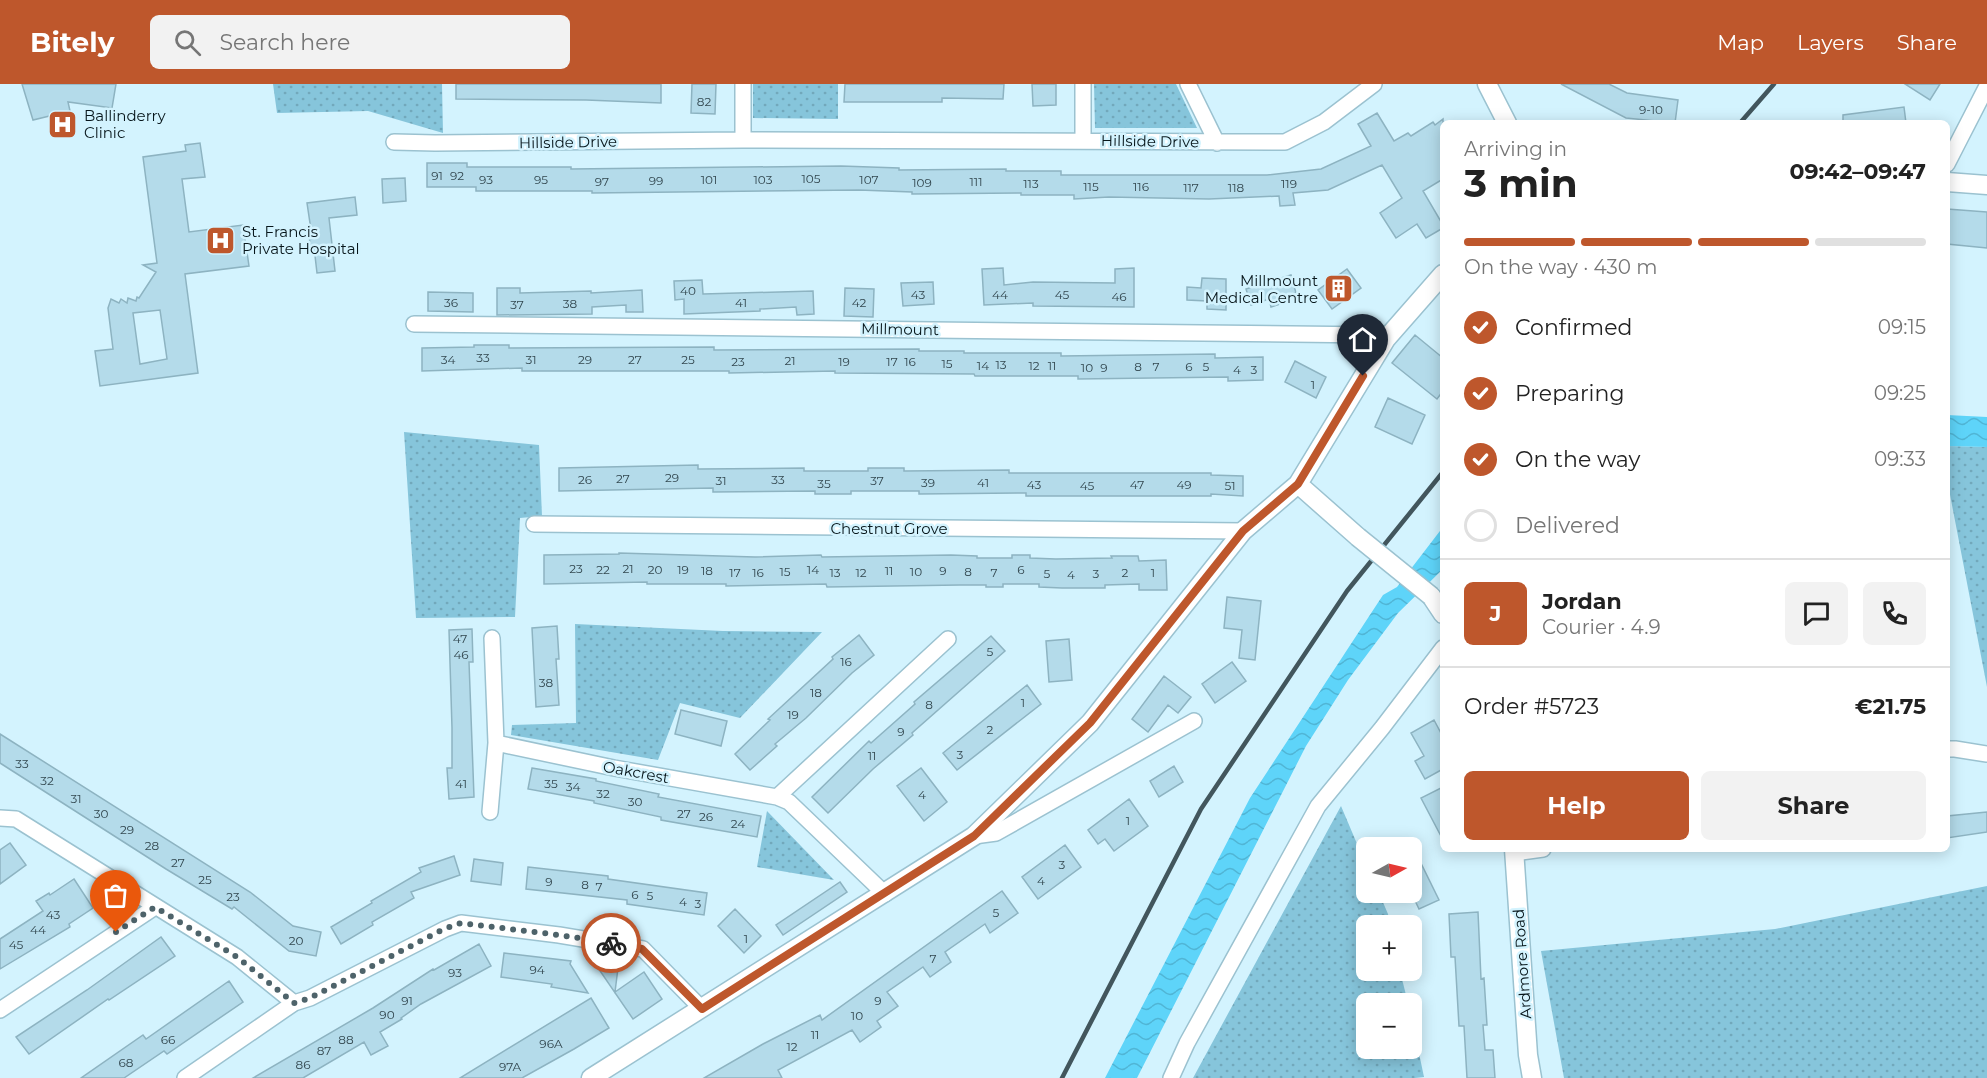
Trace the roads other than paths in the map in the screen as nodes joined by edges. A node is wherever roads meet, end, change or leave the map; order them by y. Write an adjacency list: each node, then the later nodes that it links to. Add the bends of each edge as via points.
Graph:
1 (742, 84): 8 (street)
2 (1083, 84): 9 (street, Hillside Drive)
3 (1188, 84): 11 (street, Hillside Drive)
4 (1374, 84): 11 (street, Hillside Drive, via 1324,122 1285,142)
5 (1487, 84): 7 (street)
6 (1987, 86): 12 (street)
7 (1505, 120)
8 (743, 140): 9 (street, Hillside Drive); 10 (street, Hillside Drive)
9 (1083, 140): 11 (street, Hillside Drive)
10 (394, 142)
11 (1217, 142)
12 (1950, 157)
13 (1950, 182): 14 (street)
14 (1987, 185)
15 (1440, 277): 17 (street)
16 (414, 324): 17 (street, Millmount, via 1375,335)
17 (1386, 339): 18 (street)
18 (1298, 484): 20 (street); 21 (street, bridge, via 1422,587)
19 (534, 525): 20 (street, Chestnut Grove)
20 (1243, 531): 32 (street, via 1090,723)
21 (1440, 610)
22 (492, 638): 26 (street)
23 (948, 639): 29 (street)
24 (1440, 652): 41 (street, via 1318,806)
25 (1194, 721): 32 (street, via 996,833)
26 (496, 743): 29 (street, Oakcrest); 30 (street)
27 (1950, 749): 28 (street)
28 (1987, 754)
29 (777, 797): 34 (street, Oakcrest, via 789,802)
30 (490, 812)
31 (0, 818): 35 (street, via 16,819)
32 (974, 836): 34 (street)
33 (1514, 852): 42 (street, Ardmore Road)
34 (885, 894): 37 (street)
35 (155, 907): 36 (street, via 237,957); 38 (street)
36 (294, 1003): 37 (street, via 461,923 642,949); 39 (street)
37 (702, 1009): 40 (street)
38 (0, 1010)
39 (185, 1078)
40 (591, 1078)
41 (1171, 1078)
42 (1532, 1078)

